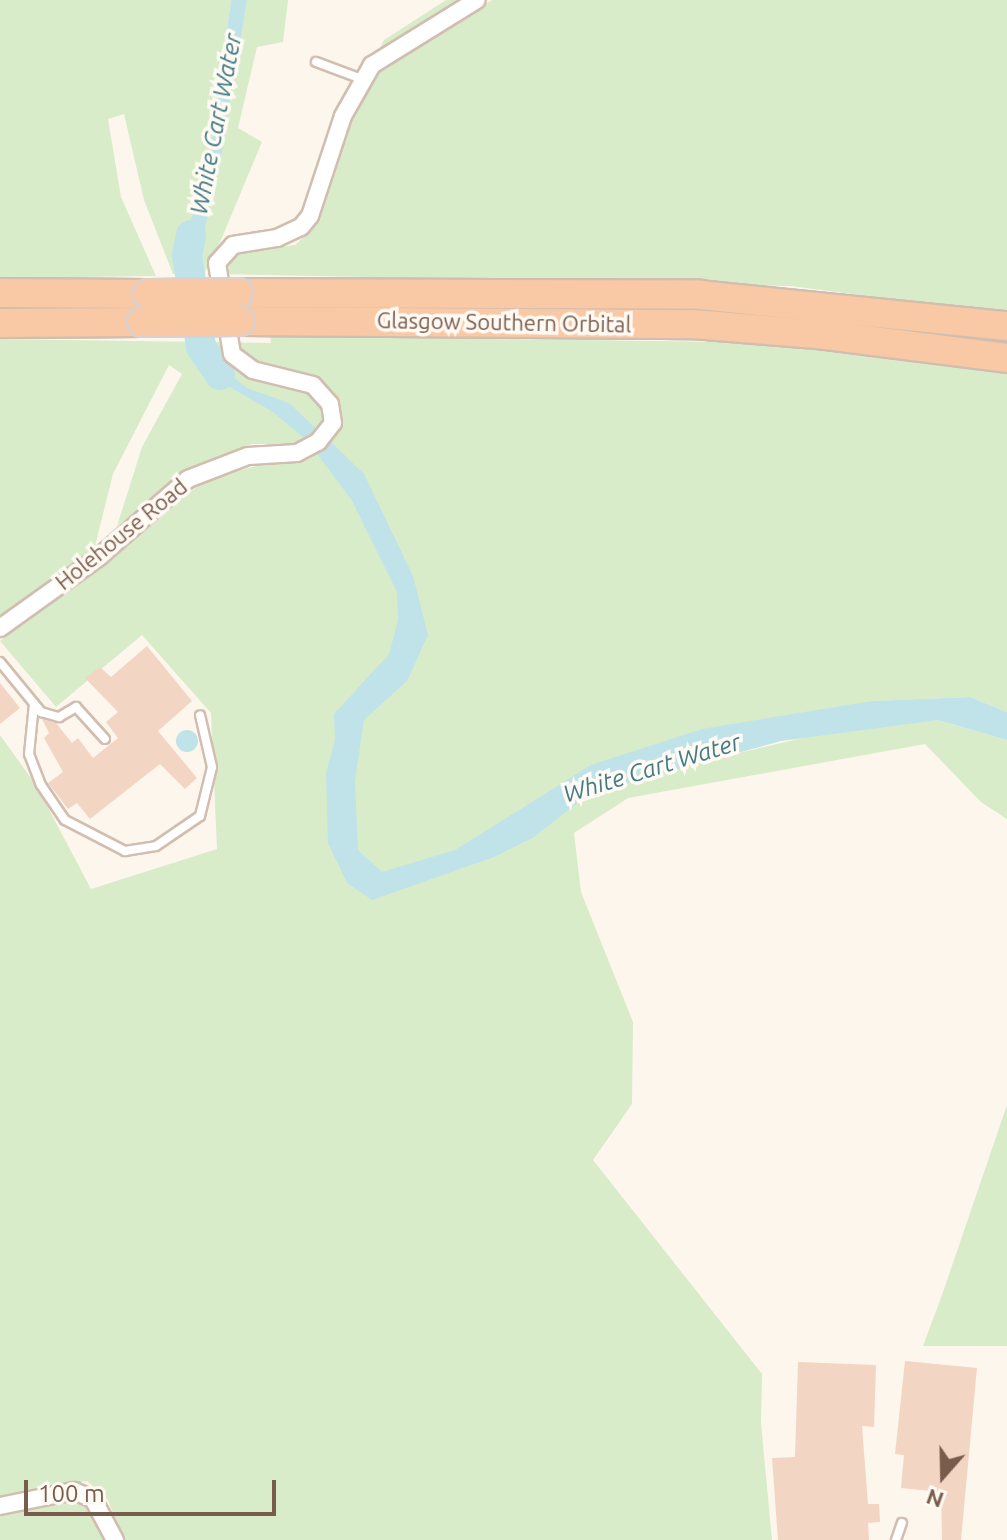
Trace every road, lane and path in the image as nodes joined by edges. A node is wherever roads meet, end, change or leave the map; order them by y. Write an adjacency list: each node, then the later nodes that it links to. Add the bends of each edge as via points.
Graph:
1 (477, 0): 3 (street, Holehouse Road, via 382,57)
2 (316, 62): 3 (lane)
3 (362, 79): 8 (street, Holehouse Road, via 343,116 310,216 291,234 226,248 215,272 232,354 253,370 313,385 330,404 333,423 318,442 297,453 248,456 188,479 99,557)
4 (0, 293): 6 (highway, Glasgow Southern Orbital, bridge, via 700,295)
5 (0, 323): 7 (highway, Glasgow Southern Orbital, bridge, via 693,324)
6 (1007, 326)
7 (1007, 358)
8 (0, 628)
9 (0, 662): 10 (lane)
10 (34, 704): 11 (lane, via 29,754 41,785 65,820 125,851 156,846 200,816 212,767); 12 (lane, via 59,717 76,707)
11 (200, 715)
12 (105, 739)
13 (0, 1506): 15 (street, via 74,1491 93,1499)
14 (902, 1523): 16 (lane)
15 (115, 1540)
16 (896, 1540)

